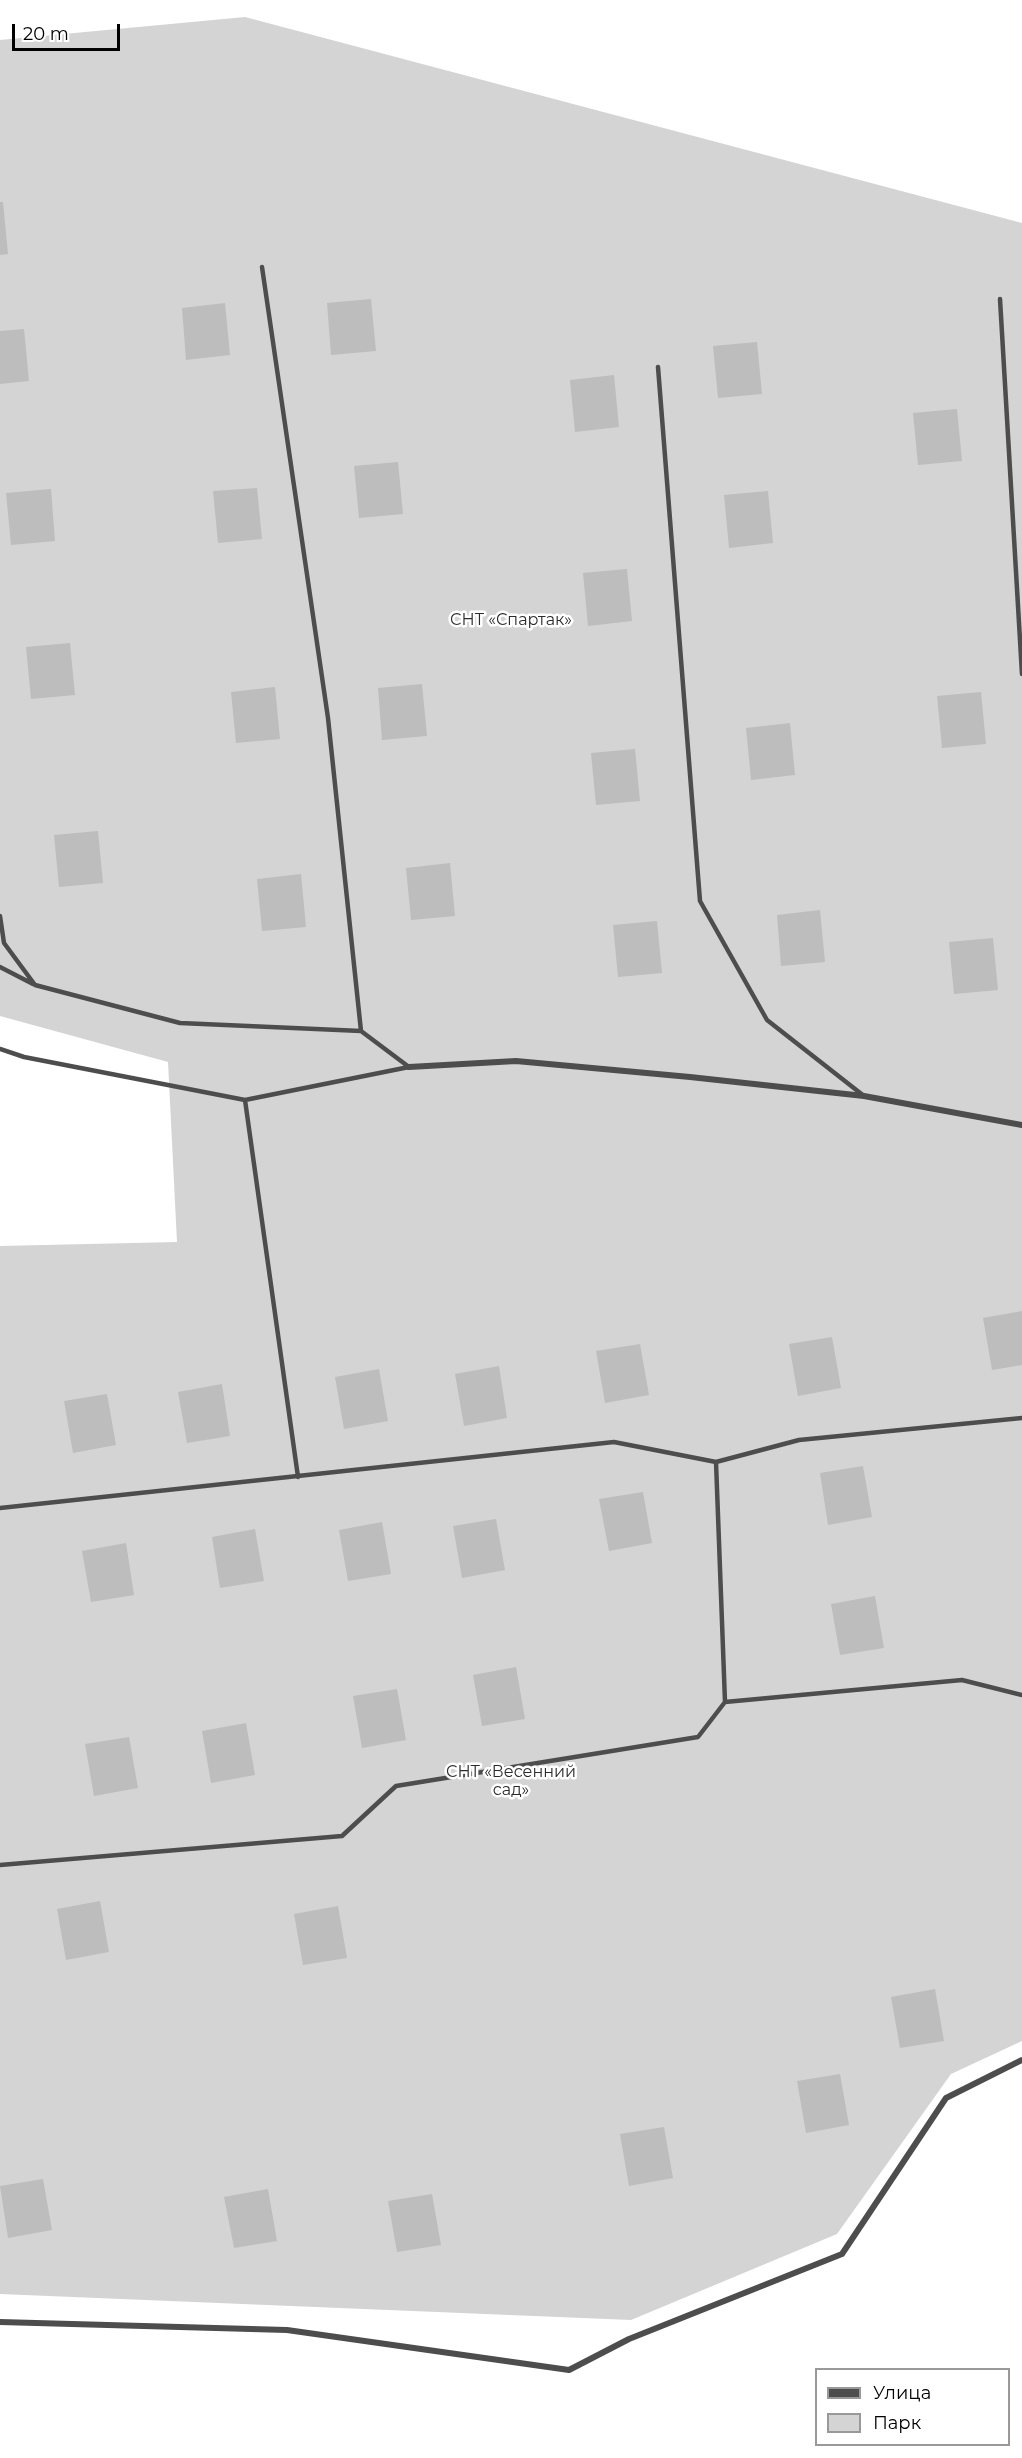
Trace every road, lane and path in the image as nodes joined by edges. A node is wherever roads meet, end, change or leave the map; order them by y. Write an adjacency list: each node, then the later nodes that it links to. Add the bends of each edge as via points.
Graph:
1 (262, 267): 8 (lane, via 328,718)
2 (1000, 299): 4 (lane)
3 (658, 367): 11 (lane, via 700,901 767,1020)
4 (1022, 674)
5 (0, 916): 7 (lane, via 4,943)
6 (0, 967): 7 (lane)
7 (35, 985): 8 (lane, via 180,1023)
8 (361, 1031): 10 (lane)
9 (0, 1049): 12 (lane)
10 (409, 1067): 11 (street, via 516,1061); 12 (lane)
11 (864, 1096): 13 (street)
12 (245, 1100): 16 (lane)
13 (1022, 1125)
14 (1022, 1418): 15 (lane, via 799,1440)
15 (716, 1462): 16 (lane, via 614,1442); 19 (lane)
16 (298, 1477): 17 (lane)
17 (0, 1508)
18 (1022, 1695): 19 (lane, via 962,1680)
19 (725, 1702): 20 (lane, via 698,1737 396,1786 342,1836)
20 (0, 1865)
21 (1022, 2060): 22 (street, via 946,2098 842,2254 629,2339 569,2370 287,2330)
22 (0, 2322)

